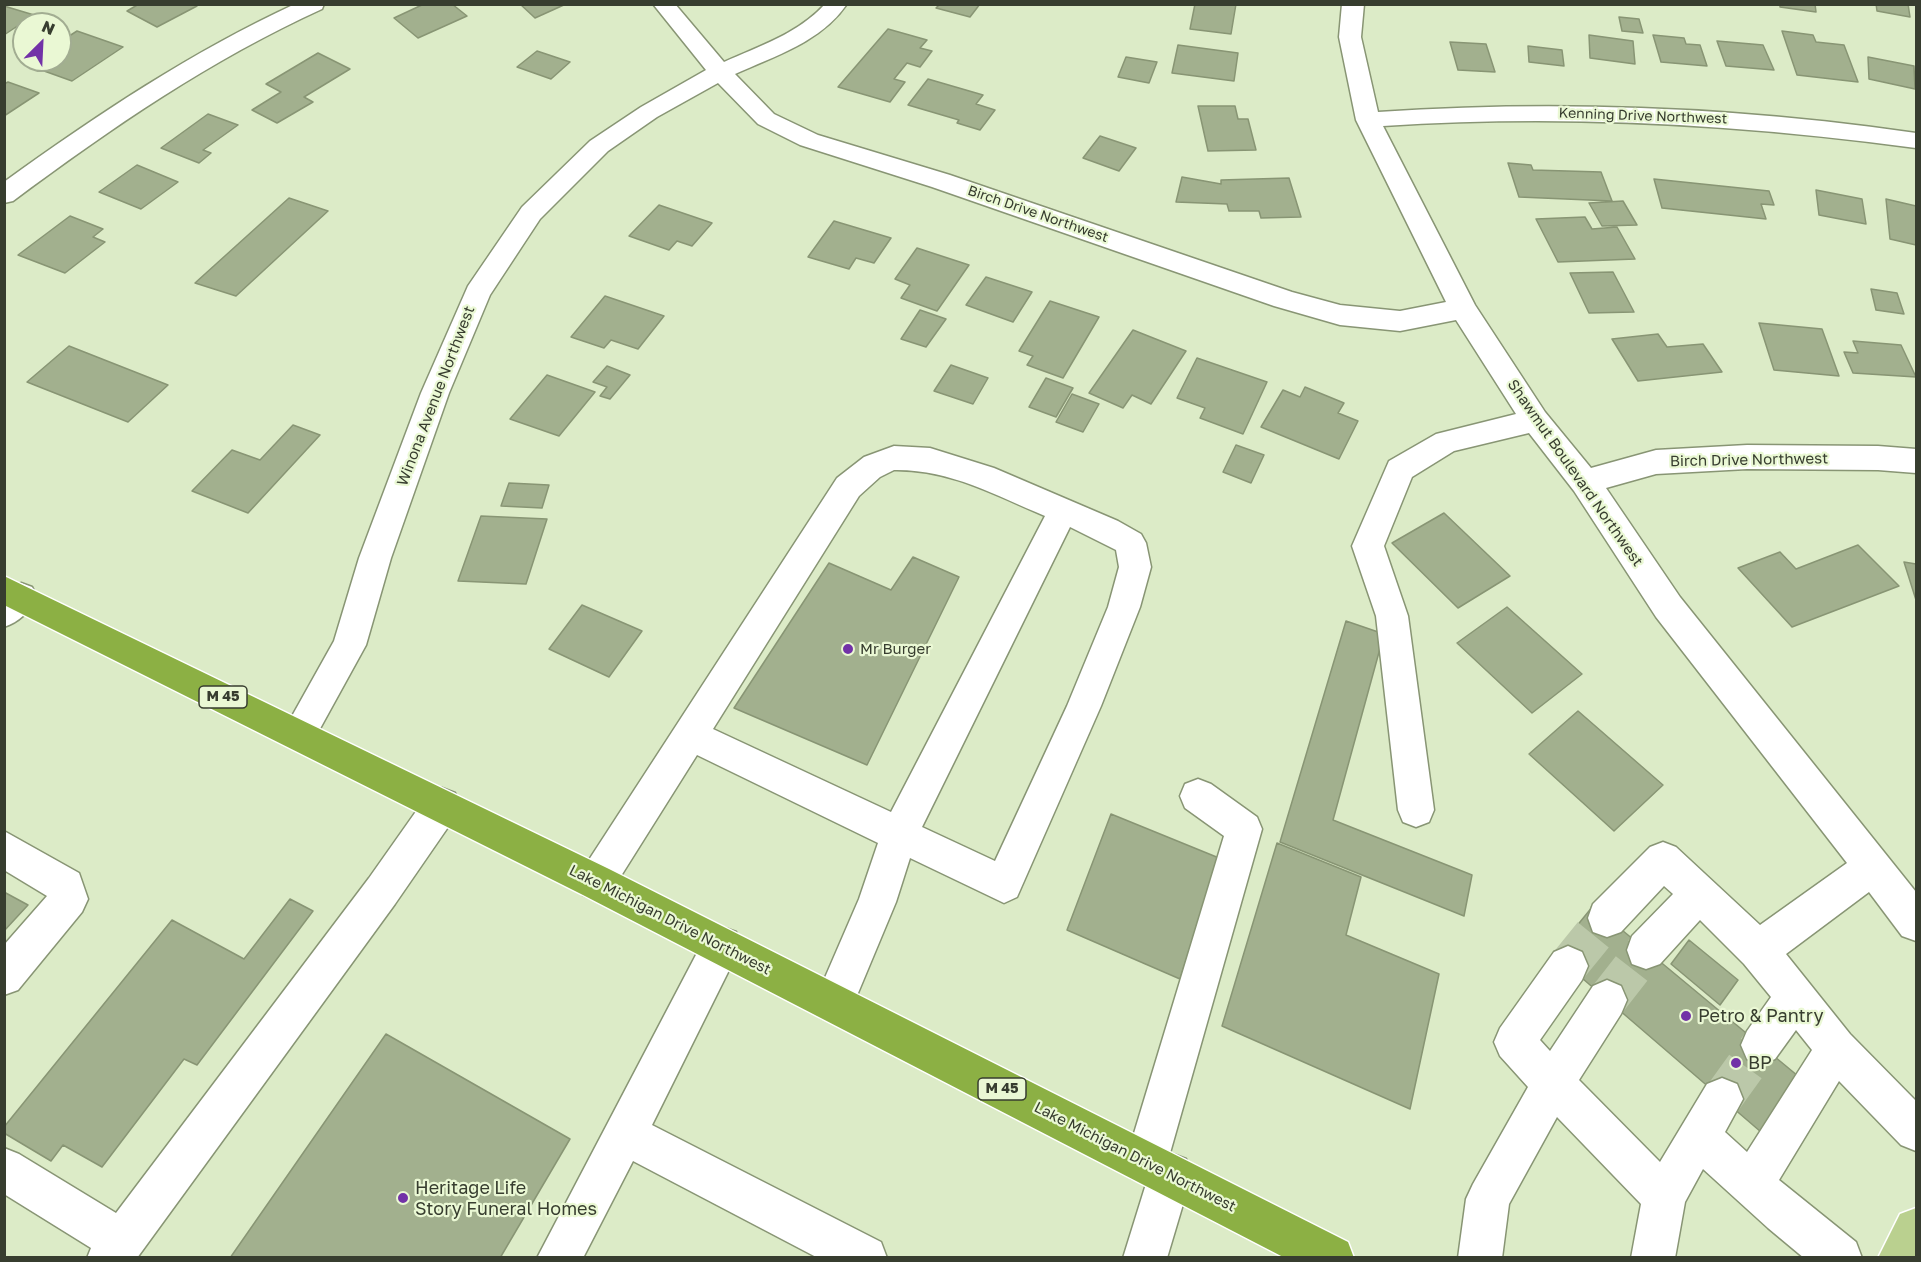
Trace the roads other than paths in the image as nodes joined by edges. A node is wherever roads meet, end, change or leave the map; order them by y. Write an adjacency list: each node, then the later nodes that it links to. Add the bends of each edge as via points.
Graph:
1 (314, 4): 8 (street, via 208,56 102,122)
2 (663, 4): 5 (street, Birch Drive Northwest)
3 (837, 4): 5 (street, Winona Avenue Northwest, via 802,35)
4 (1353, 4): 6 (street, Shawmut Boulevard Northwest, via 1350,37)
5 (720, 72): 9 (street, Birch Drive Northwest, via 766,118 809,140 941,181 1284,299 1340,315 1400,321); 15 (street, Winona Avenue Northwest, via 599,146 531,213 477,293 431,404 375,558 349,645)
6 (1368, 120): 7 (street, Kenning Drive Northwest, via 1545,113 1678,115); 9 (street, Shawmut Boulevard Northwest)
7 (1917, 140)
8 (4, 195)
9 (1463, 309): 10 (street, Shawmut Boulevard Northwest)
10 (1535, 420): 12 (street, Shawmut Boulevard Northwest); 19 (street, via 1446,442 1400,469 1368,546 1392,616)
11 (1917, 461): 12 (street, Birch Drive Northwest, via 1747,457 1656,462)
12 (1585, 482): 22 (street, Shawmut Boulevard Northwest, via 1668,607)
13 (1063, 510): 16 (street, via 945,464 892,458 871,466 848,487); 20 (street); 20 (street, via 1130,543 1135,567 1124,607 1084,706 1004,884)
14 (10, 600): 15 (highway, Lake Michigan Drive Northwest / M 45)
15 (299, 734): 18 (highway, Lake Michigan Drive Northwest / M 45)
16 (690, 735): 20 (street); 23 (street)
17 (1198, 796): 43 (street, via 1244,829)
18 (442, 805): 23 (highway, Lake Michigan Drive Northwest / M 45); 47 (street)
19 (1416, 810)
20 (899, 835): 34 (street, via 877,902)
21 (4, 849): 31 (street, via 66,886 69,899)
22 (1874, 866): 26 (street, Shawmut Boulevard Northwest); 29 (street)
23 (596, 882): 27 (highway, Lake Michigan Drive Northwest / M 45)
24 (1700, 893): 25 (street, via 1663,860); 28 (street); 29 (street)
25 (1607, 918)
26 (1917, 922)
27 (722, 946): 34 (highway, Lake Michigan Drive Northwest / M 45); 40 (street)
28 (1646, 950)
29 (1758, 950): 32 (street)
30 (1568, 966): 37 (street, via 1514,1042)
31 (4, 976)
32 (1796, 996): 35 (street); 36 (street)
33 (1607, 1000): 37 (street)
34 (834, 1003): 43 (highway, Lake Michigan Drive Northwest / M 45)
35 (1761, 1045)
36 (1836, 1048): 39 (street); 44 (street)
37 (1553, 1083): 45 (street); 52 (street, via 1488,1199)
38 (1722, 1099): 41 (street)
39 (1917, 1130)
40 (625, 1134): 48 (street); 49 (street)
41 (1698, 1136): 44 (street); 45 (street)
42 (4, 1169): 47 (street)
43 (1159, 1169): 50 (street); 51 (highway, Lake Michigan Drive Northwest / M 45)
44 (1752, 1184): 54 (street)
45 (1664, 1197): 53 (street)
46 (1917, 1230): 55 (main road)
47 (115, 1249)
48 (559, 1257)
49 (865, 1257)
50 (1145, 1257)
51 (1332, 1257)
52 (1480, 1257)
53 (1653, 1257)
54 (1840, 1257)
55 (1900, 1257)

